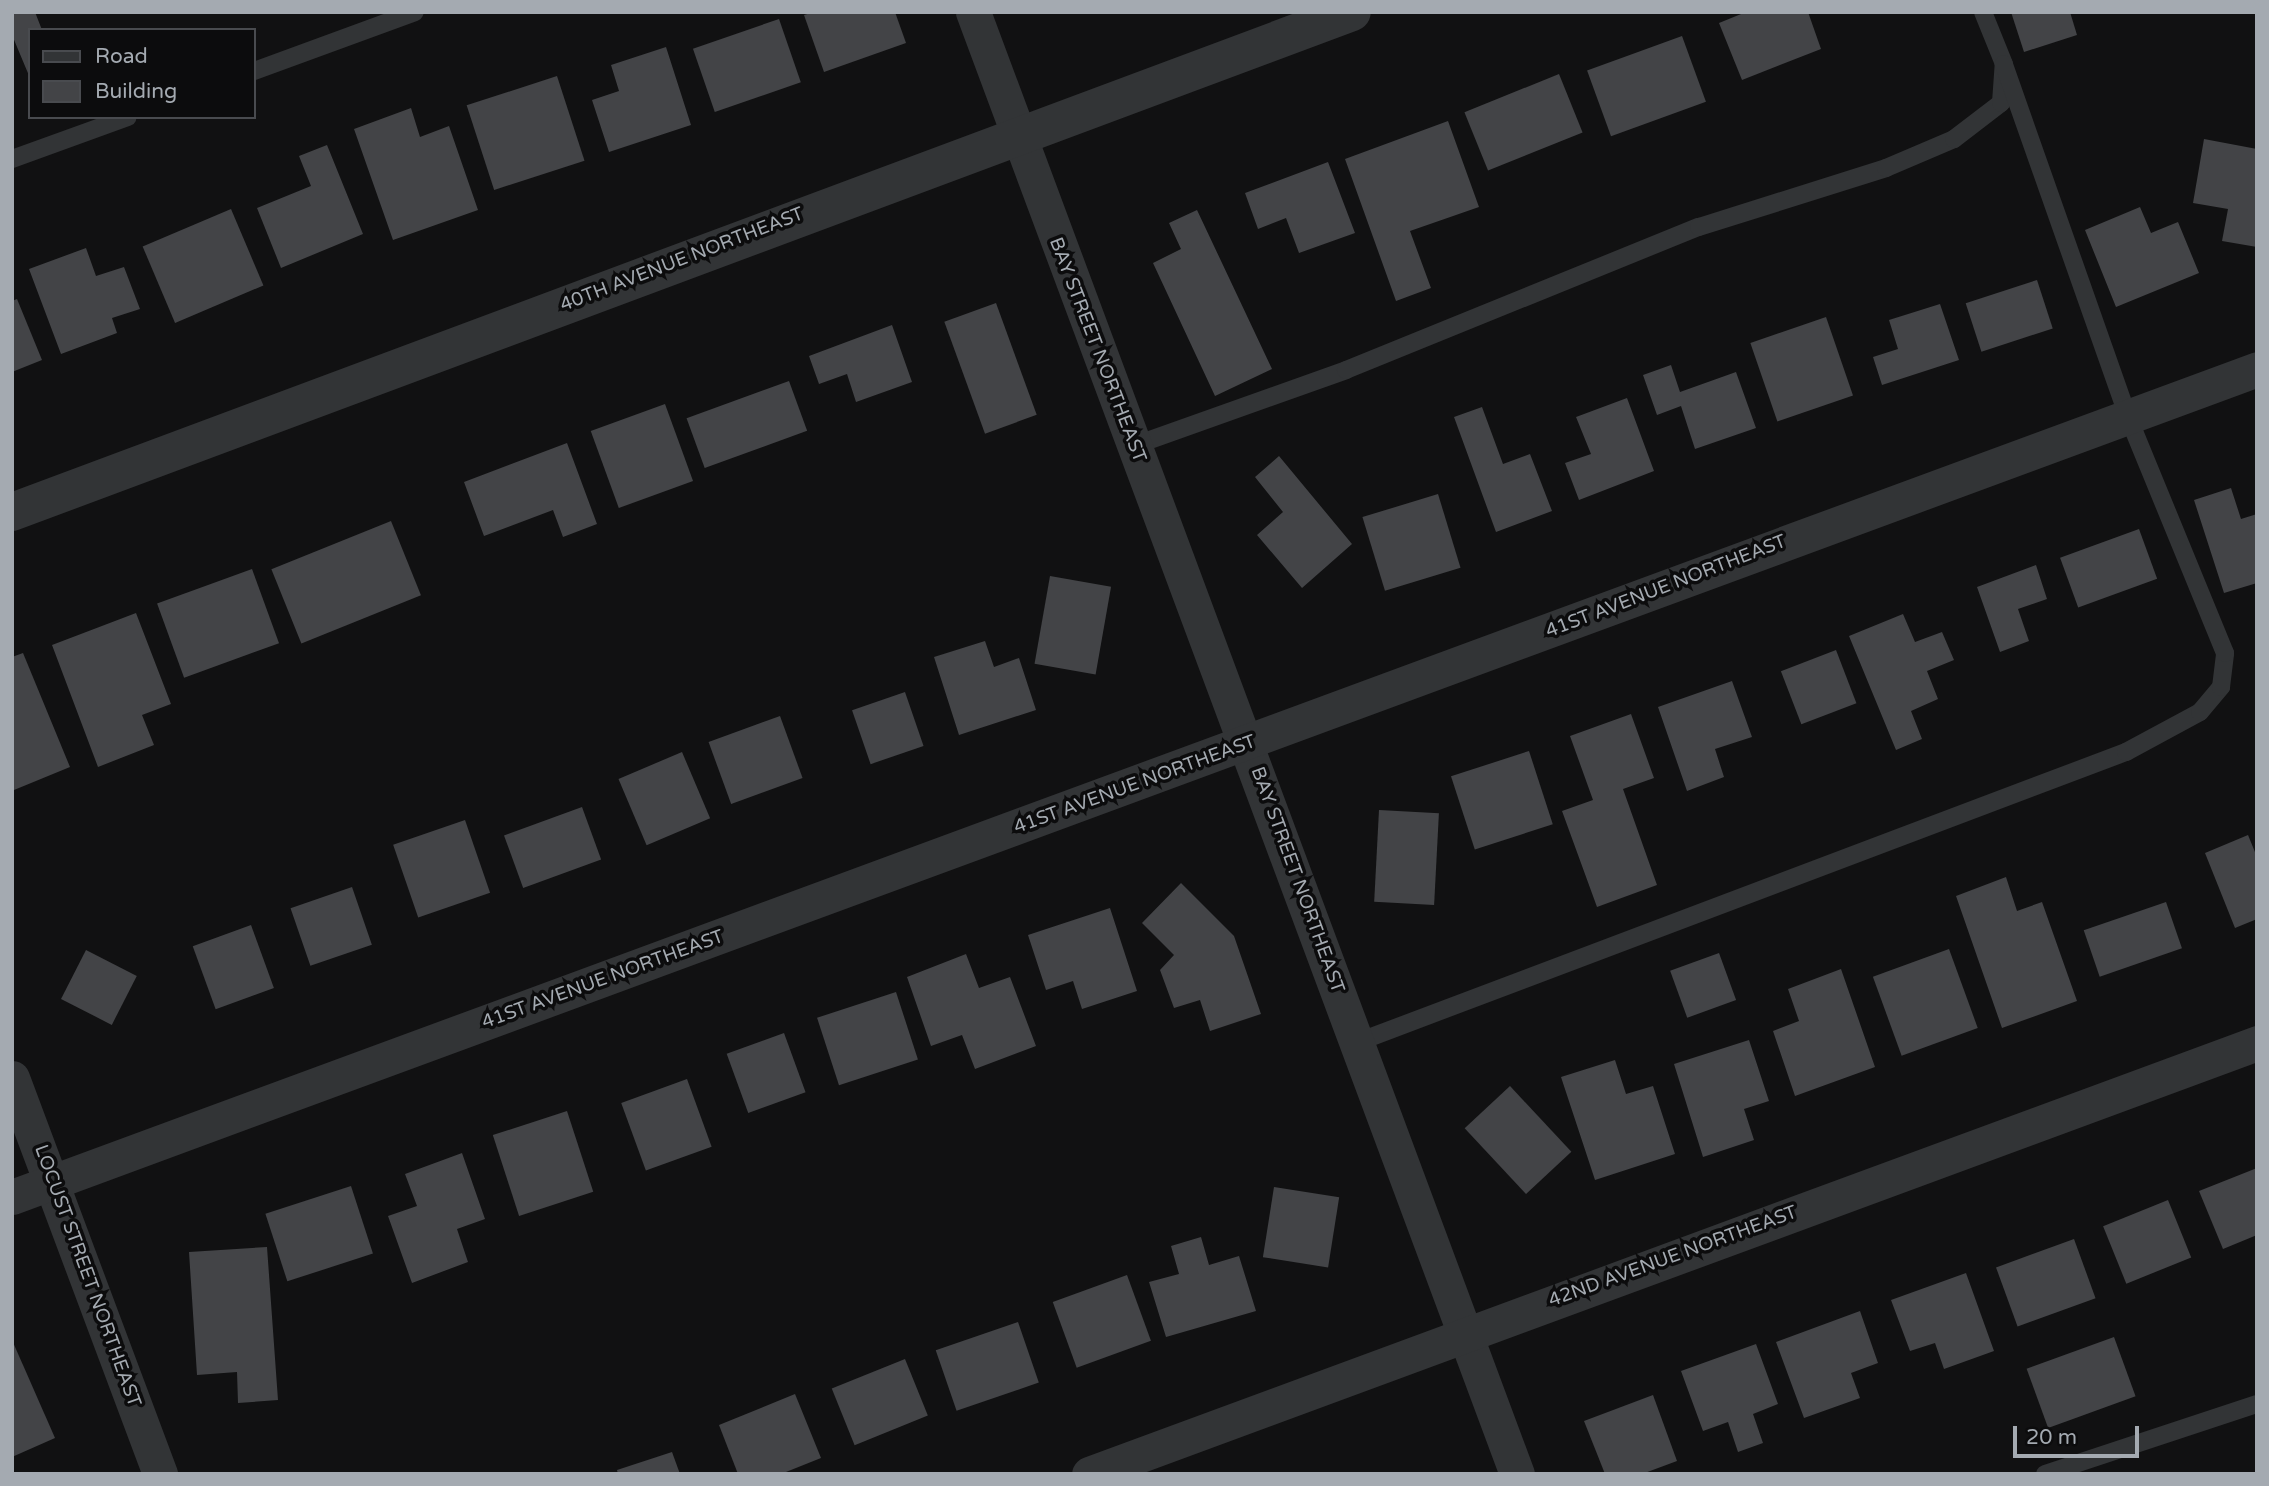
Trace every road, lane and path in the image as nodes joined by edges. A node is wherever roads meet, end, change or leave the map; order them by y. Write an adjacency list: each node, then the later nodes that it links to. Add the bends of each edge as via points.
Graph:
1 (415, 12): 6 (lane)
2 (973, 12): 8 (street, BAY STREET NORTHEAST)
3 (1353, 12): 8 (street, 40TH AVENUE NORTHEAST)
4 (1983, 12): 5 (lane)
5 (2004, 64): 11 (lane); 12 (lane, via 2001,103 1954,139 1886,168 1699,227 1346,370)
6 (256, 70)
7 (122, 119): 9 (lane)
8 (1016, 136): 12 (street, BAY STREET NORTHEAST); 13 (street, 40TH AVENUE NORTHEAST)
9 (12, 159)
10 (2257, 369): 11 (street, 41ST AVENUE NORTHEAST)
11 (2127, 414): 14 (street, 41ST AVENUE NORTHEAST); 15 (lane, via 2225,653 2221,687 2200,712 2113,757)
12 (1133, 446): 14 (street, BAY STREET NORTHEAST)
13 (12, 512)
14 (1247, 744): 15 (street, BAY STREET NORTHEAST); 18 (street, 41ST AVENUE NORTHEAST)
15 (1357, 1042): 20 (street, BAY STREET NORTHEAST)
16 (2257, 1043): 20 (street, 42ND AVENUE NORTHEAST)
17 (12, 1078): 18 (street, LOCUST STREET NORTHEAST)
18 (53, 1182): 19 (street, 41ST AVENUE NORTHEAST); 22 (street, LOCUST STREET NORTHEAST)
19 (12, 1197)
20 (1467, 1333): 23 (street, 42ND AVENUE NORTHEAST); 24 (street, BAY STREET NORTHEAST)
21 (2257, 1404): 25 (lane)
22 (160, 1474)
23 (1089, 1474)
24 (1517, 1474)
25 (2045, 1474)

